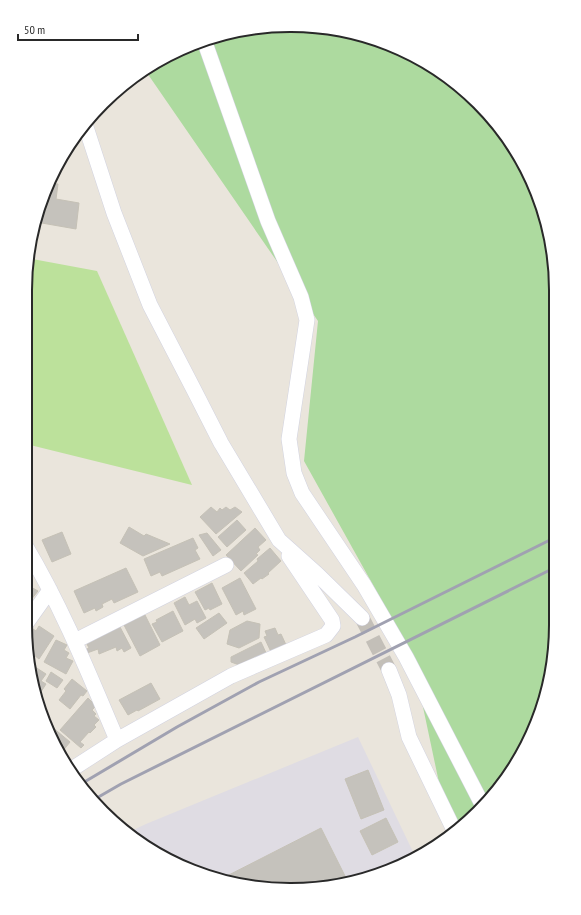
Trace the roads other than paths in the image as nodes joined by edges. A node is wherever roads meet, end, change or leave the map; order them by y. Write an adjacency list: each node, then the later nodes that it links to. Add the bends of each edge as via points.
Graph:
1 (206, 46): 13 (street, via 268,222 301,297 307,320 289,439 294,473 302,493 364,585 406,657)
2 (87, 130): 3 (street, via 114,213 150,306 221,444 280,540)
3 (289, 548): 8 (street); 11 (street, via 289,556 332,620 332,626 326,635 231,676)
4 (32, 556): 6 (street)
5 (226, 565): 9 (street)
6 (50, 590): 7 (street); 9 (street)
7 (32, 615)
8 (362, 618)
9 (75, 641): 11 (street)
10 (389, 670): 14 (street, via 399,695 409,737)
11 (118, 740): 12 (street)
12 (75, 767)
13 (480, 800)
14 (452, 826)

